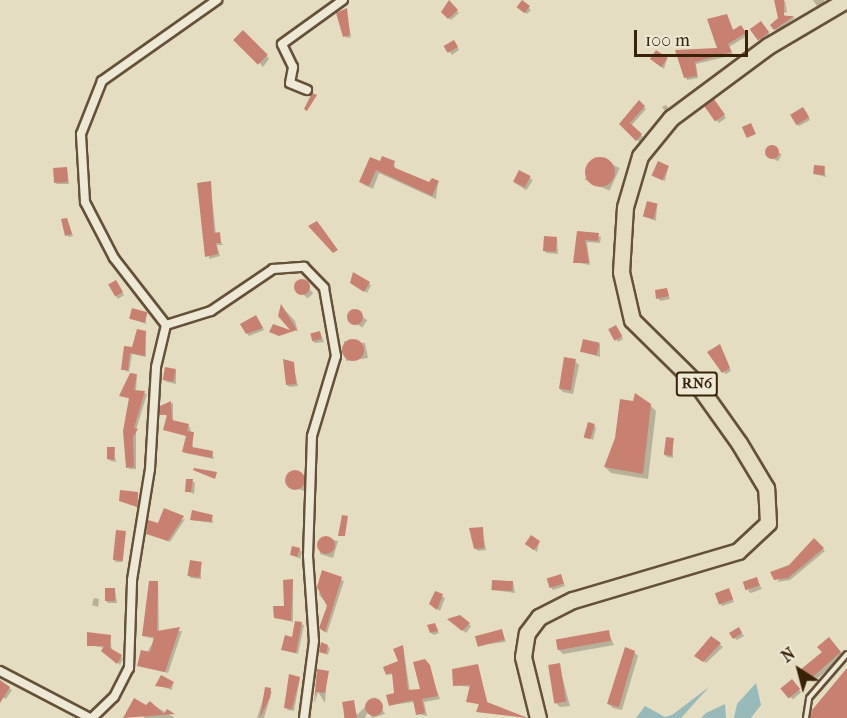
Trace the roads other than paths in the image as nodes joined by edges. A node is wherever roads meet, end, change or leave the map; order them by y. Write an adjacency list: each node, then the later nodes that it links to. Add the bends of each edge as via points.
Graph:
1 (217, 0): 5 (street, via 102,81 81,134 85,202 114,258)
2 (343, 0): 4 (street, via 282,44 293,67 290,83)
3 (846, 0): 10 (highway, RN6, via 768,46 671,118 640,156 625,207 621,272 633,320 697,384 739,444 766,488 768,523 738,551 573,600 539,617 527,633 523,657)
4 (307, 90)
5 (166, 326): 8 (street, via 156,367 150,469 132,580 129,668 114,698); 9 (street, via 211,311 273,269 304,267 324,288 336,356 312,436 308,556 314,641)
6 (847, 654): 11 (lane, via 809,698)
7 (0, 671): 8 (street)
8 (91, 718)
9 (304, 718)
10 (538, 718)
11 (806, 718)

